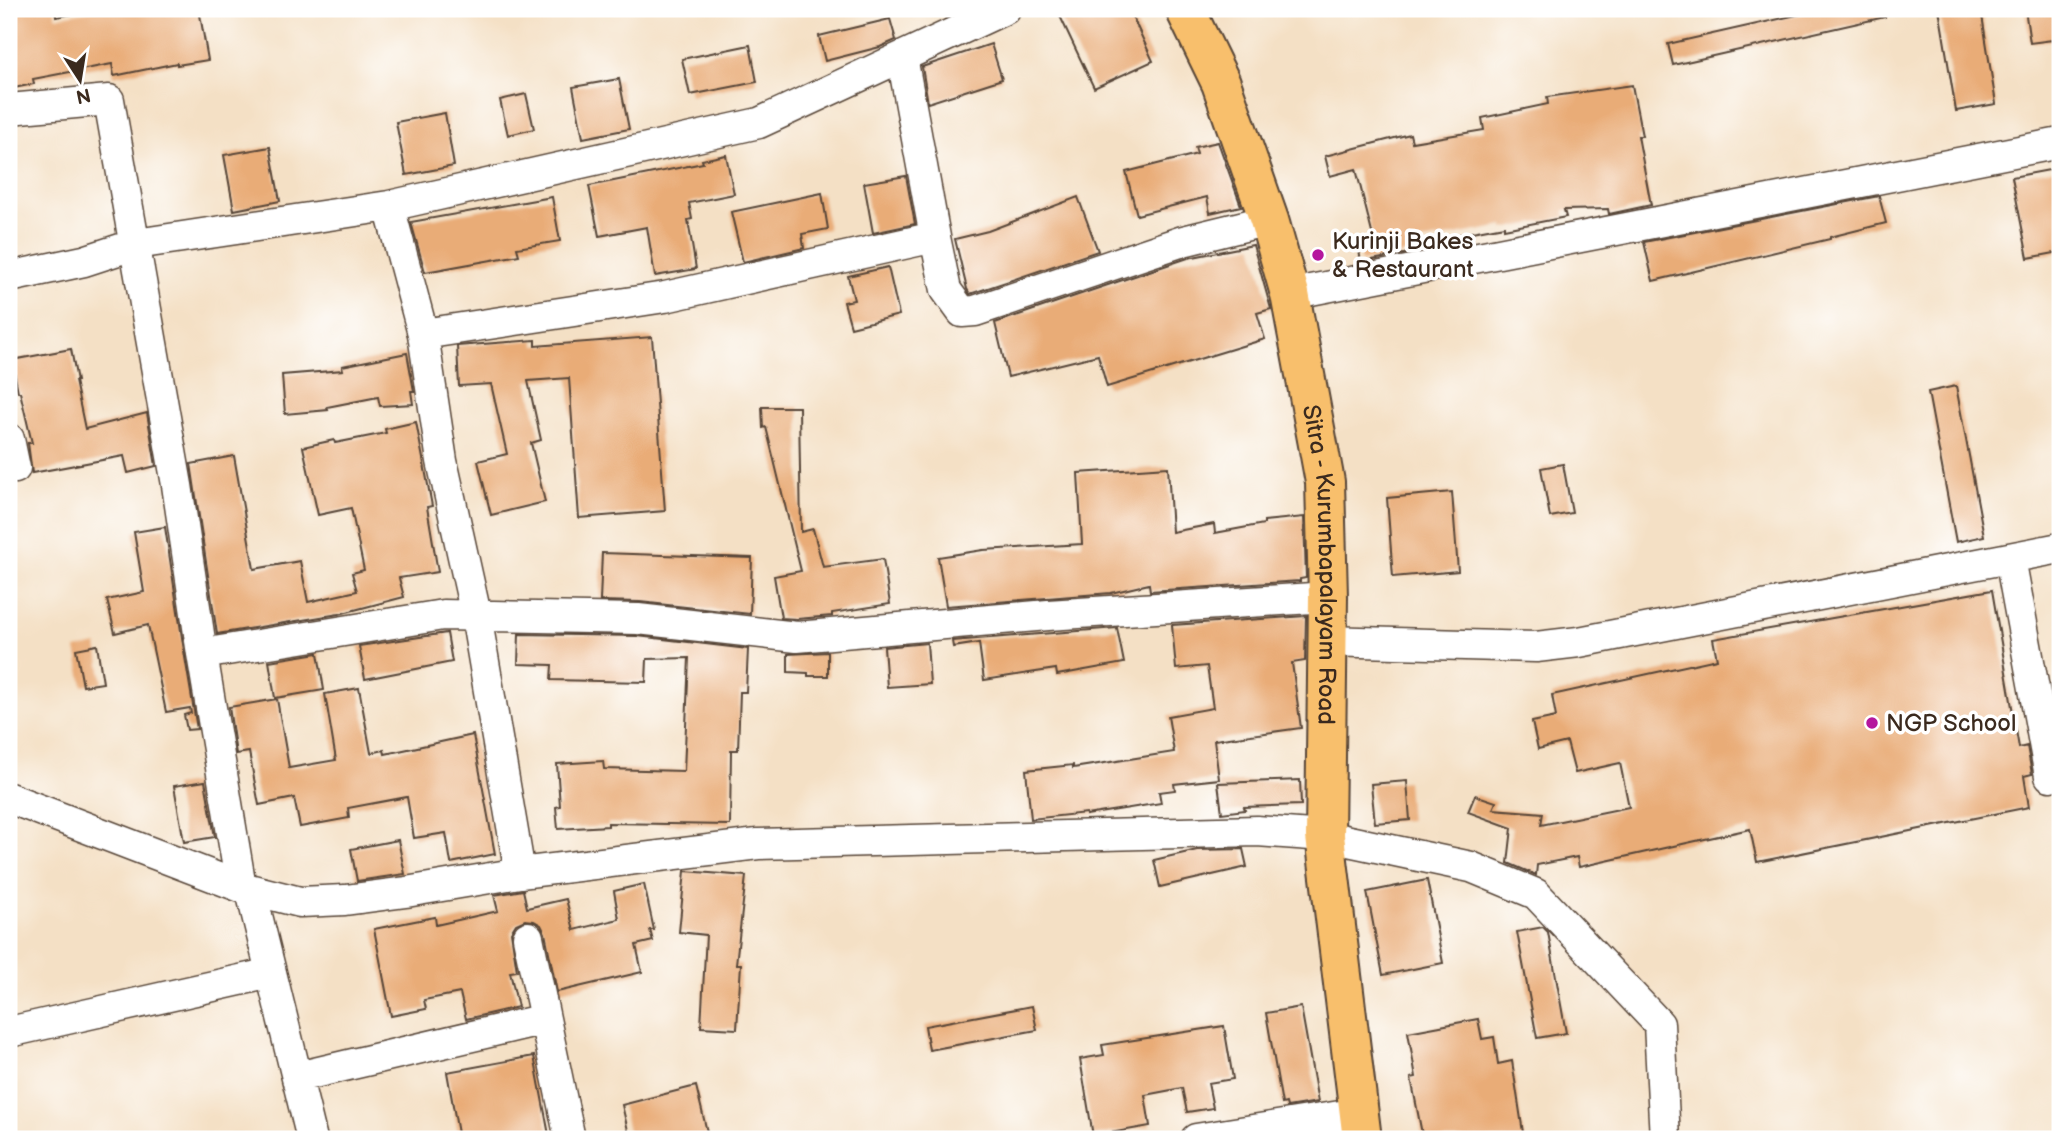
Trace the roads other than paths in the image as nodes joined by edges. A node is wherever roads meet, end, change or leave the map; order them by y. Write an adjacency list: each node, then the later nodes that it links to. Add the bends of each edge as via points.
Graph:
1 (1005, 9): 3 (street)
2 (1185, 9): 7 (main road, Sitra - Kurumbapalayam Road, via 1221,83)
3 (902, 57): 6 (street, via 759,123); 8 (street)
4 (9, 109): 9 (street, via 109,100)
5 (2060, 144): 11 (street)
6 (389, 206): 9 (street); 12 (street)
7 (1269, 220): 8 (street, via 1183,241 962,313 946,290); 11 (main road, Sitra - Kurumbapalayam Road)
8 (935, 237): 12 (street, via 665,297)
9 (136, 244): 10 (street); 18 (street)
10 (9, 277)
11 (1290, 295): 15 (main road, Sitra - Kurumbapalayam Road, via 1325,482)
12 (423, 334): 16 (street, via 442,461)
13 (2060, 548): 14 (street)
14 (2010, 558): 17 (street, via 1579,642 1536,646); 19 (street)
15 (1328, 597): 16 (street, via 797,637 638,619); 17 (main road, Sitra - Kurumbapalayam Road)
16 (476, 615): 18 (street, via 443,615); 23 (street)
17 (1326, 641): 22 (main road, Sitra - Kurumbapalayam Road)
18 (202, 654): 24 (street)
19 (2050, 723): 20 (street)
20 (2050, 776)
21 (9, 798): 24 (street)
22 (1325, 836): 23 (street, via 1231,831 758,844); 30 (main road, Sitra - Kurumbapalayam Road); 34 (street, via 1471,867 1536,894 1659,1024)
23 (520, 873): 24 (street, via 345,900 300,902)
24 (246, 889): 26 (street)
25 (528, 937): 27 (street)
26 (271, 973): 28 (street); 29 (street)
27 (545, 1019): 29 (street); 32 (street)
28 (9, 1032)
29 (297, 1077): 31 (street)
30 (1360, 1126): 33 (street)
31 (312, 1139)
32 (570, 1139)
33 (1196, 1139)
34 (1665, 1139)

